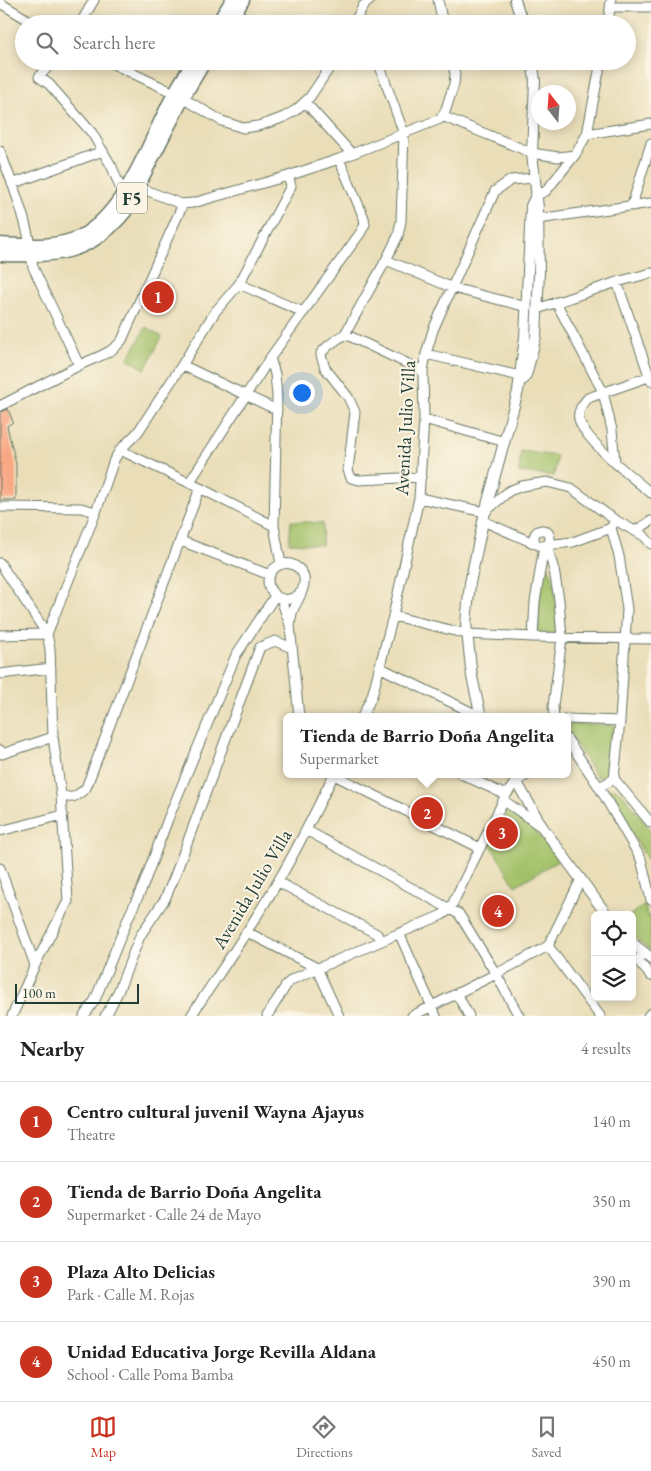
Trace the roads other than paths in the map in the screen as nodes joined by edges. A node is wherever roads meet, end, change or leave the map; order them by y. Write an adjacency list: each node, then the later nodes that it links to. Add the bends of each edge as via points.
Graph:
1 (94, 0): 11 (street)
2 (232, 0): 12 (highway)
3 (243, 0): 13 (highway)
4 (370, 0): 14 (street)
5 (438, 0): 15 (street)
6 (515, 0): 16 (main road)
7 (0, 3): 10 (street)
8 (610, 3): 9 (street)
9 (651, 7)
10 (20, 15)
11 (85, 15)
12 (223, 15)
13 (234, 15)
14 (358, 15)
15 (441, 15)
16 (520, 15)
17 (46, 70): 34 (street, via 39,78 49,84 92,133)
18 (126, 70): 26 (street)
19 (190, 70): 26 (highway, F5)
20 (198, 70): 26 (highway, F5)
21 (328, 70): 27 (street)
22 (381, 70): 30 (street)
23 (454, 70): 28 (street, via 454,84)
24 (533, 70): 35 (main road)
25 (599, 70): 31 (street)
26 (179, 95): 27 (street, via 222,121 243,128 284,117); 42 (highway, F5)
27 (305, 102): 36 (street)
28 (442, 116): 30 (street); 35 (street)
29 (651, 124): 31 (street)
30 (404, 134): 36 (street); 52 (street, via 402,221)
31 (587, 134): 37 (street)
32 (651, 143): 47 (street)
33 (0, 151): 41 (street)
34 (103, 151): 41 (street); 43 (street)
35 (532, 153): 37 (street, via 558,157); 40 (main road)
36 (352, 154): 38 (street)
37 (575, 155): 44 (street, via 546,191)
38 (339, 159): 39 (street); 59 (street, via 365,224)
39 (288, 176): 46 (street); 55 (street, via 291,186)
40 (534, 178): 44 (main road); 56 (street, Avenida Julio Villa, via 511,180 495,191)
41 (12, 184): 50 (street)
42 (134, 184): 43 (highway, F5); 46 (street); 50 (highway, F5, via 125,212 102,236 71,251 49,255)
43 (122, 195): 50 (highway, F5, via 108,215 78,237)
44 (536, 195): 48 (main road); 58 (main road, via 531,206)
45 (651, 203): 47 (street)
46 (183, 204): 63 (street, via 122,340 112,350)
47 (632, 205): 48 (street)
48 (538, 219): 58 (main road, via 539,273)
49 (0, 244): 50 (highway, F5)
50 (30, 251): 51 (highway, F5); 63 (street, via 33,267)
51 (0, 255)
52 (386, 260): 56 (street); 60 (street)
53 (651, 273): 54 (street)
54 (617, 282): 57 (street); 67 (street)
55 (239, 284): 59 (street); 64 (street, via 215,312)
56 (453, 288): 58 (street); 61 (street, Avenida Julio Villa, via 433,330)
57 (556, 302): 58 (street); 69 (street)
58 (532, 308): 66 (main road); 68 (main road, via 536,336 527,372)
59 (304, 312): 62 (street)
60 (345, 334): 65 (street); 77 (street, via 321,355 325,368 355,412 348,470 351,478)
61 (426, 354): 65 (street, Avenida Julio Villa); 66 (street)
62 (270, 358): 70 (street); 72 (street, via 275,374)
63 (79, 365): 71 (street)
64 (182, 365): 70 (street); 75 (street, via 138,432)
65 (422, 371): 73 (street, Avenida Julio Villa)
66 (520, 376): 68 (main road)
67 (650, 378): 69 (street)
68 (518, 391): 74 (main road)
69 (603, 392): 76 (street, via 612,430); 76 (street, via 588,398 578,418)
70 (246, 395): 72 (street); 78 (street)
71 (0, 406)
72 (277, 410): 87 (street)
73 (424, 419): 74 (street); 77 (street, Avenida Julio Villa)
74 (505, 442): 84 (main road)
75 (120, 450): 78 (street); 83 (street)
76 (615, 463): 80 (street)
77 (420, 476): 81 (street, Avenida Julio Villa)
78 (189, 483): 79 (street)
79 (200, 488): 87 (street); 92 (street)
80 (651, 493)
81 (419, 498): 84 (street); 100 (street, Avenida Julio Villa)
82 (0, 507): 83 (street, via 81,508)
83 (96, 512): 102 (street)
84 (484, 516): 85 (street, via 509,491 547,482 572,488); 91 (street); 103 (main road, via 470,583)
85 (616, 520): 88 (street); 89 (street)
86 (651, 520): 89 (street)
87 (274, 526): 96 (street)
88 (611, 528): 93 (street, via 573,542); 107 (street, via 627,609)
89 (635, 530): 94 (street)
90 (536, 533): 91 (street); 93 (street, via 534,538); 93 (street, via 542,529 548,531 550,536)
91 (524, 539): 93 (street)
92 (180, 541): 97 (street); 129 (street, via 86,788 77,796)
93 (546, 544): 105 (street, via 535,602); 106 (street, via 554,570)
94 (651, 544)
95 (0, 563): 102 (street)
96 (281, 564): 97 (street); 98 (street, via 292,565 302,572 304,584)
97 (270, 575): 99 (street, via 269,586)
98 (300, 592): 99 (street, via 293,598); 101 (street)
99 (278, 597): 101 (street); 157 (street, via 236,655 95,1000)
100 (393, 616): 103 (street); 110 (street, Avenida Julio Villa)
101 (290, 625): 109 (street)
102 (47, 634): 104 (street); 111 (street)
103 (467, 634): 105 (street); 116 (main road)
104 (0, 636)
105 (533, 637): 106 (street)
106 (562, 638): 107 (street); 117 (street)
107 (625, 638): 108 (street); 119 (street)
108 (651, 639)
109 (292, 648): 113 (street); 158 (street, via 275,640 260,647 174,878 165,899 140,936)
110 (379, 667): 114 (street, Avenida Julio Villa); 115 (street)
111 (51, 668): 112 (street); 120 (street)
112 (0, 674)
113 (299, 713)
114 (364, 713)
115 (476, 713)
116 (480, 713)
117 (554, 713)
118 (571, 719): 119 (street)
119 (620, 721): 127 (street)
120 (53, 737): 122 (street); 129 (street)
121 (571, 752): 128 (street)
122 (1, 753)
123 (331, 778): 134 (street, Avenida Julio Villa)
124 (341, 778): 136 (street)
125 (468, 778): 130 (street)
126 (514, 778): 130 (street); 133 (main road)
127 (614, 779): 128 (street); 132 (street)
128 (599, 787): 140 (street, via 642,859)
129 (61, 795): 131 (street)
130 (505, 798): 133 (street); 136 (street)
131 (63, 815): 135 (street); 149 (street, via 68,901)
132 (651, 823)
133 (543, 828): 138 (main road)
134 (306, 830): 139 (street, Avenida Julio Villa); 141 (street)
135 (0, 831)
136 (480, 848): 141 (street)
137 (0, 868): 149 (street)
138 (581, 879): 142 (main road); 147 (street)
139 (278, 882): 143 (street, Avenida Julio Villa); 145 (street, via 377,934)
140 (651, 900)
141 (450, 909): 144 (street); 151 (street, via 459,914)
142 (604, 911)
143 (247, 932): 150 (street); 159 (street, Avenida Julio Villa)
144 (399, 933): 145 (street); 154 (street)
145 (380, 941): 150 (street)
146 (636, 945): 148 (main road)
147 (548, 946): 151 (street); 166 (street)
148 (647, 955): 152 (street, via 638,961)
149 (35, 965): 156 (street)
150 (317, 968): 160 (street, via 293,979); 161 (street)
151 (496, 974): 153 (street); 165 (street)
152 (651, 976)
153 (457, 994): 154 (street); 164 (street)
154 (432, 1006): 162 (street); 163 (street)
155 (651, 1013): 167 (street)
156 (12, 1016)
157 (84, 1016)
158 (105, 1016)
159 (191, 1016)
160 (267, 1016)
161 (340, 1016)
162 (412, 1016)
163 (436, 1016)
164 (469, 1016)
165 (520, 1016)
166 (600, 1016)
167 (648, 1016)

